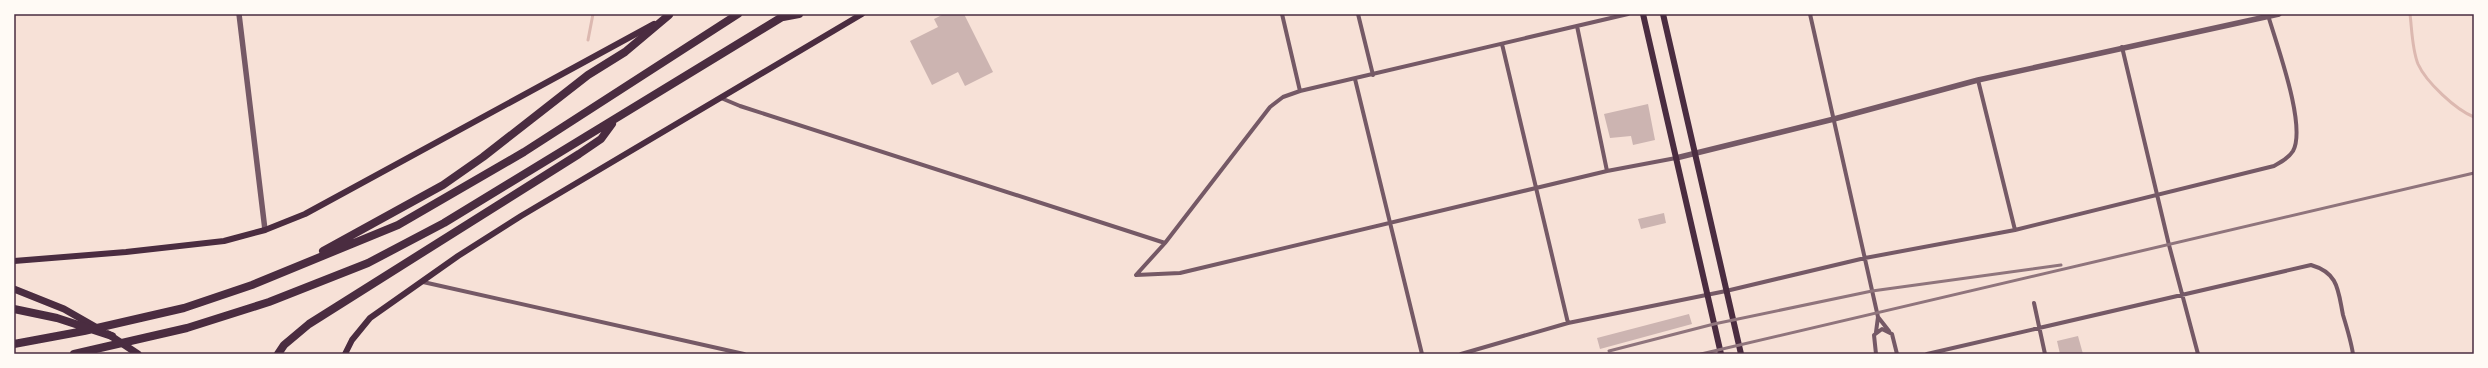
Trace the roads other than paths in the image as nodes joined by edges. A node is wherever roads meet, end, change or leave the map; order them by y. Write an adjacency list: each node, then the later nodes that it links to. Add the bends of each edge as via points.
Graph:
1 (239, 14): 31 (street)
2 (738, 14): 36 (highway, via 461,190 398,225)
3 (799, 14): 14 (highway)
4 (862, 14): 22 (main road)
5 (1282, 14): 21 (street)
6 (1358, 14): 18 (street)
7 (1628, 14): 15 (street)
8 (1643, 14): 26 (main road)
9 (1663, 14): 25 (main road)
10 (1810, 14): 23 (street)
11 (2279, 14): 13 (street)
12 (670, 15): 31 (main road, via 332,200); 36 (highway, via 625,52 588,75 443,185 405,208)
13 (2269, 15): 17 (street); 29 (street, via 2294,107 2293,151 2285,160 2274,166)
14 (785, 16): 24 (highway)
15 (1577, 26): 16 (street); 27 (street)
16 (1502, 44): 18 (street); 28 (street)
17 (2122, 47): 20 (street); 29 (street)
18 (1373, 75): 19 (street)
19 (1355, 79): 21 (street); 30 (street)
20 (1978, 80): 23 (street); 32 (street)
21 (1300, 91): 33 (street, via 1283,97 1270,107)
22 (721, 98): 33 (street); 37 (main road, via 521,216)
23 (1834, 119): 25 (street); 34 (street)
24 (615, 120): 52 (highway, via 444,222 368,263 268,302 188,328); 54 (highway, via 601,139 310,324 284,345)
25 (1693, 154): 26 (street); 39 (main road)
26 (1676, 158): 27 (street); 40 (main road)
27 (1607, 171): 28 (street)
28 (1536, 188): 30 (street); 45 (street)
29 (2156, 193): 32 (street); 41 (street)
30 (1390, 223): 33 (street, via 1180,273 1136,276); 57 (street)
31 (265, 230): 35 (main road, via 224,241 189,246)
32 (2015, 230): 34 (street)
33 (1165, 243)
34 (1864, 258): 39 (street); 44 (street)
35 (14, 261)
36 (278, 274): 50 (highway, via 191,305 143,318)
37 (423, 282): 55 (main road, via 370,318 352,340); 56 (street)
38 (14, 289): 49 (main road, via 64,309)
39 (1726, 291): 40 (street); 59 (main road)
40 (1708, 294): 45 (street); 51 (main road)
41 (2182, 295): 46 (street); 64 (street); 65 (street, via 2311,265 2322,268 2338,288)
42 (2034, 303): 46 (street)
43 (14, 309): 49 (highway, via 58,318)
44 (1878, 317): 47 (street); 48 (street)
45 (1568, 323): 58 (street)
46 (2039, 328): 62 (street); 63 (street)
47 (1889, 331): 48 (street, via 1882,329); 61 (street)
48 (1876, 332): 60 (street, via 1873,339)
49 (112, 336): 53 (main road)
50 (16, 344)
51 (1721, 352)
52 (74, 354)
53 (138, 354)
54 (278, 354)
55 (346, 354)
56 (744, 354)
57 (1422, 354)
58 (1461, 354)
59 (1741, 354)
60 (1876, 354)
61 (1897, 354)
62 (1927, 354)
63 (2045, 354)
64 (2198, 354)
65 (2353, 354)

